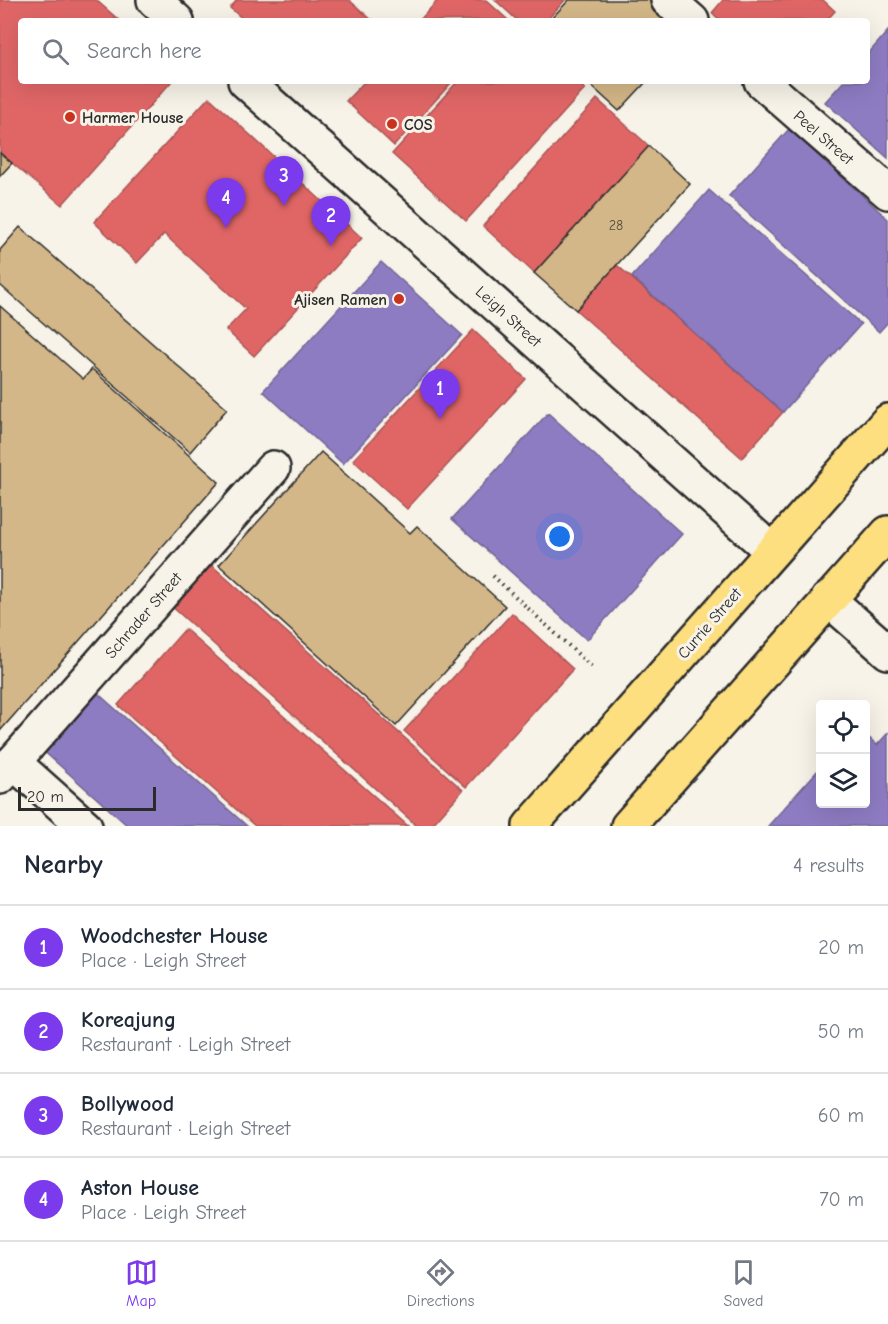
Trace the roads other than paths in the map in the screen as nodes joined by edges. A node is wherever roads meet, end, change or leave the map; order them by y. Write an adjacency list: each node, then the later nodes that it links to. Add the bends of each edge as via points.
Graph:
1 (154, 0): 3 (street)
2 (668, 0): 4 (street)
3 (174, 18)
4 (689, 18)
5 (248, 84): 11 (street, Leigh Street)
6 (764, 84): 7 (street, Peel Street)
7 (888, 192)
8 (888, 421): 11 (main road, Currie Street)
9 (273, 468): 14 (street, Schrader Street)
10 (888, 533): 12 (main road)
11 (772, 551): 16 (main road, Currie Street)
12 (828, 599): 13 (street); 17 (main road)
13 (888, 652)
14 (7, 770): 15 (street)
15 (85, 826)
16 (530, 826)
17 (628, 826)

